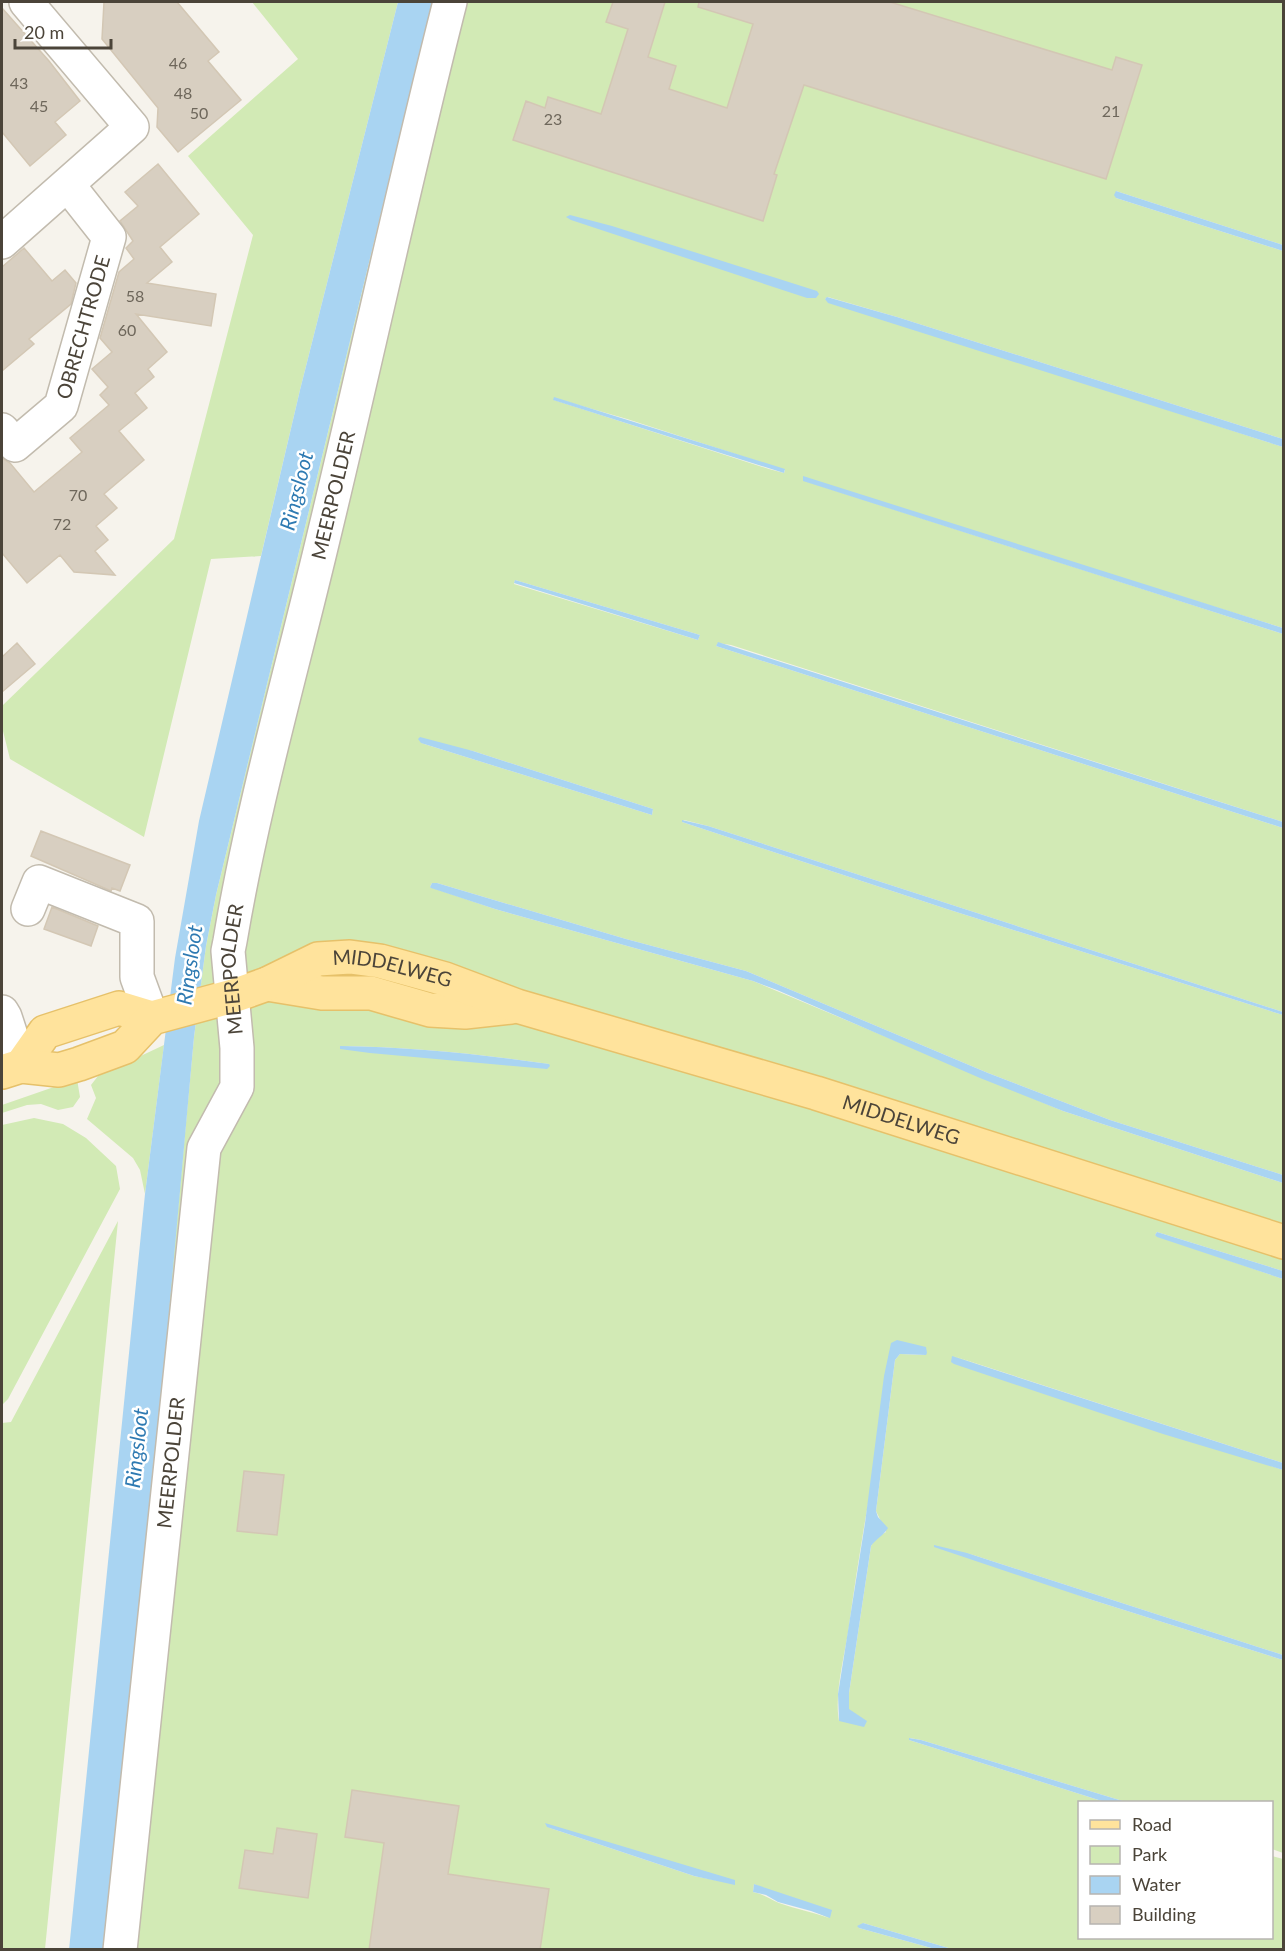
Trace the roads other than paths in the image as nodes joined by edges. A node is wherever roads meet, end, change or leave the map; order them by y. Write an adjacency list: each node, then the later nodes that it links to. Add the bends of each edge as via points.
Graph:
1 (26, 2): 3 (street, via 132,127)
2 (450, 2): 7 (street, MEERPOLDER, via 242,867 228,951)
3 (68, 185): 4 (street); 5 (street, OBRECHTRODE, via 109,237 60,406 15,445)
4 (2, 242)
5 (2, 430)
6 (28, 909): 9 (street, via 39,882 137,921 137,977)
7 (233, 996): 9 (main road, MIDDELWEG); 11 (main road, MIDDELWEG, via 267,984 322,993 371,993 430,1010 465,1012 517,1006 816,1093); 12 (street, MEERPOLDER, via 237,1087 204,1148)
8 (2, 1012): 10 (street)
9 (157, 1016): 10 (main road, via 125,1047 79,1064 59,1070)
10 (11, 1069)
11 (1284, 1242)
12 (120, 1950)

